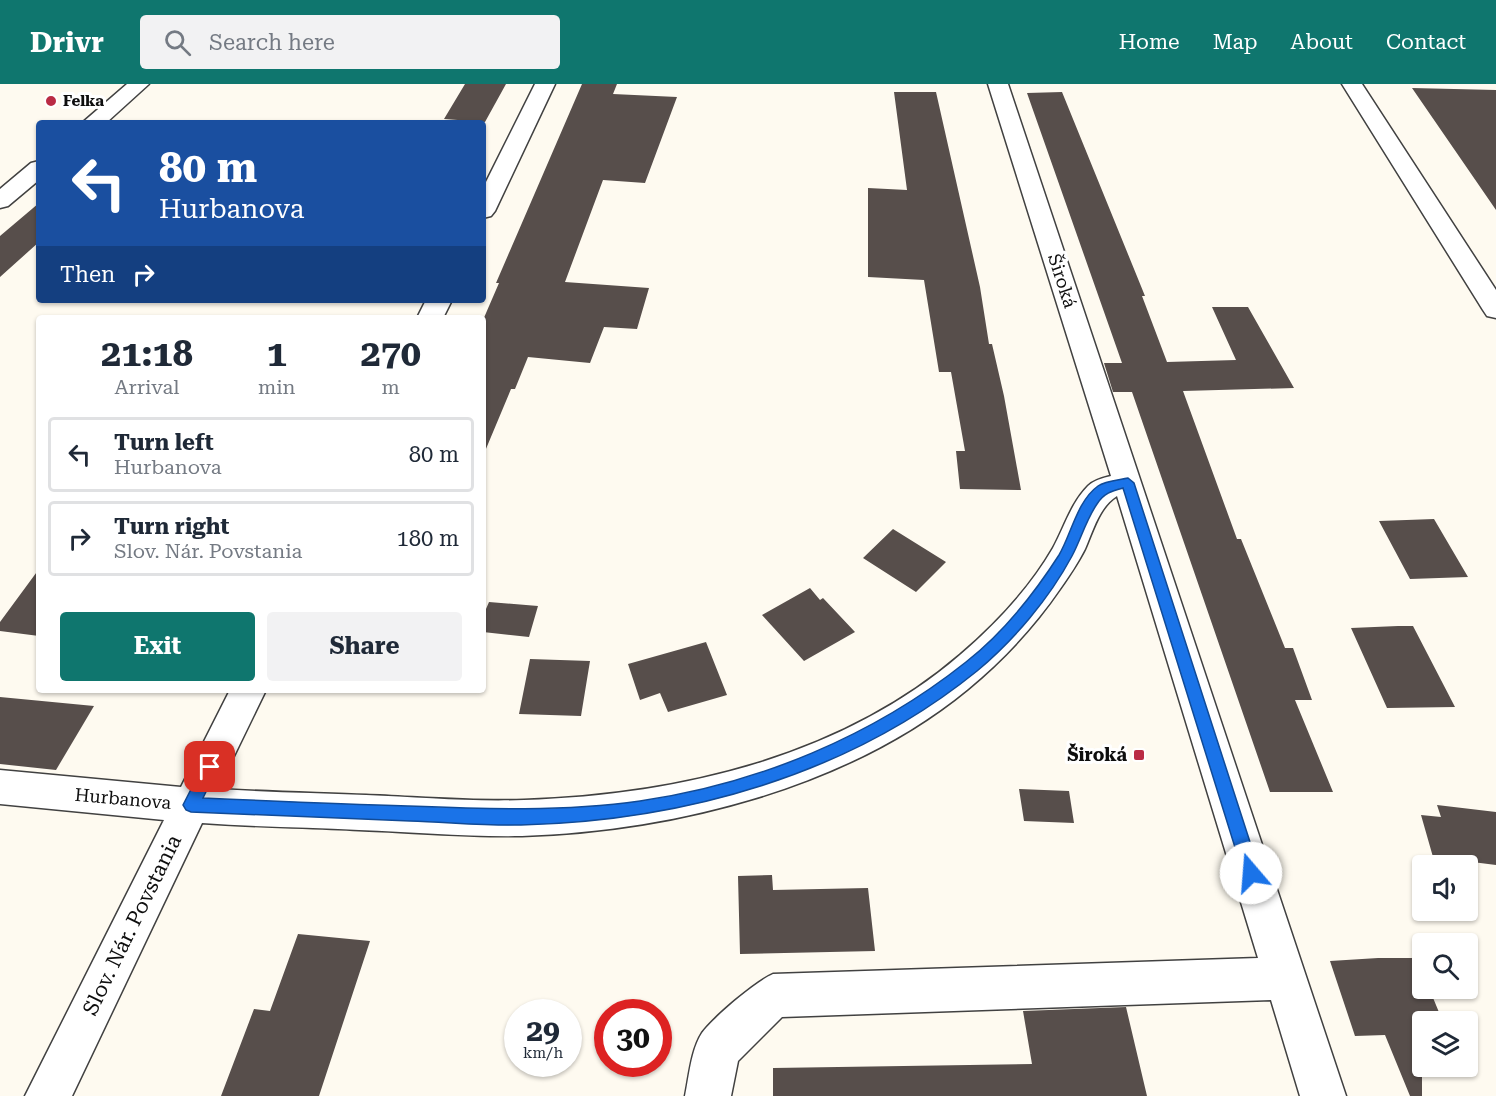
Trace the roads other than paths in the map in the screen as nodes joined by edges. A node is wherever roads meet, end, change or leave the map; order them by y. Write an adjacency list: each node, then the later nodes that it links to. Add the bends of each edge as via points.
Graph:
1 (139, 84): 5 (street)
2 (545, 84): 8 (street)
3 (998, 84): 10 (street, Široká)
4 (1352, 84): 9 (street)
5 (97, 120)
6 (36, 171): 7 (street)
7 (0, 201)
8 (486, 205)
9 (1496, 310)
10 (1128, 483): 13 (street, Hurbanova, via 1102,489 1065,556 1025,614 972,666 892,722 821,757 758,781 639,809 521,818); 14 (street, Široká)
11 (247, 693): 13 (street, Slov. Nár. Povstania)
12 (0, 787): 13 (street, Hurbanova)
13 (191, 805): 15 (street, Slov. Nár. Povstania)
14 (1284, 978): 16 (street, via 773,996 718,1049); 17 (street, Široká)
15 (48, 1096)
16 (708, 1096)
17 (1323, 1096)

